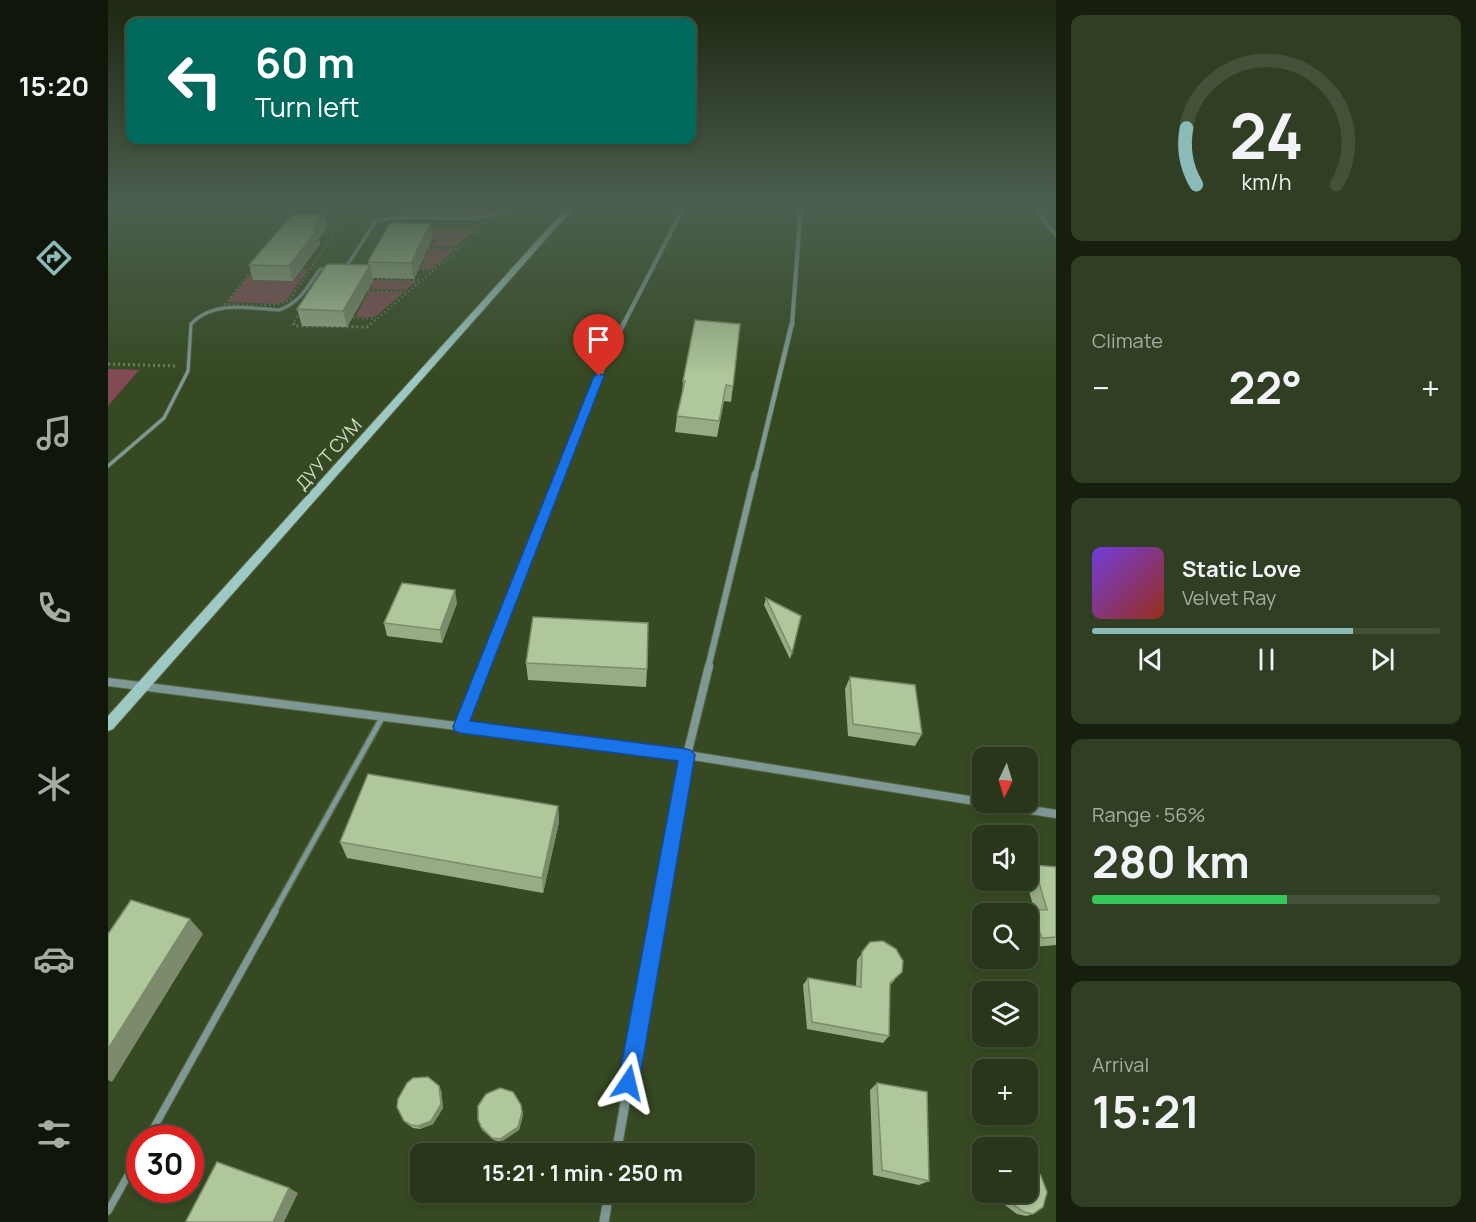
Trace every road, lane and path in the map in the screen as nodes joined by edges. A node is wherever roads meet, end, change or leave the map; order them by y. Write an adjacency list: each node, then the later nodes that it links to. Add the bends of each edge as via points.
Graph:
1 (257, 262): 9 (path)
2 (315, 262): 9 (path, via 289,302 225,304)
3 (349, 262): 12 (lane)
4 (370, 262): 15 (path)
5 (442, 262): 14 (path)
6 (522, 262): 25 (main road, ДУУТ СУМ)
7 (656, 262): 28 (street, via 608,354)
8 (797, 262): 29 (street, via 794,315)
9 (253, 267): 10 (path)
10 (263, 267)
11 (336, 269): 22 (lane, via 320,269 289,308 205,312 191,324)
12 (344, 270)
13 (418, 270): 14 (path)
14 (433, 270): 16 (path)
15 (363, 274): 16 (path, via 360,278); 20 (path, via 326,273 293,323 361,328)
16 (421, 280): 18 (path)
17 (368, 290): 18 (path)
18 (408, 292): 20 (path)
19 (352, 318): 20 (path)
20 (376, 319)
21 (108, 364): 22 (path)
22 (188, 367): 23 (lane, via 164,418)
23 (108, 466)
24 (108, 682): 25 (street)
25 (143, 686): 26 (street); 27 (main road, ДУУТ СУМ)
26 (383, 716): 28 (street); 31 (lane)
27 (108, 725)
28 (460, 727): 29 (street)
29 (687, 755): 30 (street); 32 (street)
30 (1056, 814)
31 (155, 1125)
32 (618, 1143)
33 (126, 1178): 35 (lane)
34 (607, 1203): 36 (street)
35 (108, 1210)
36 (604, 1222)

